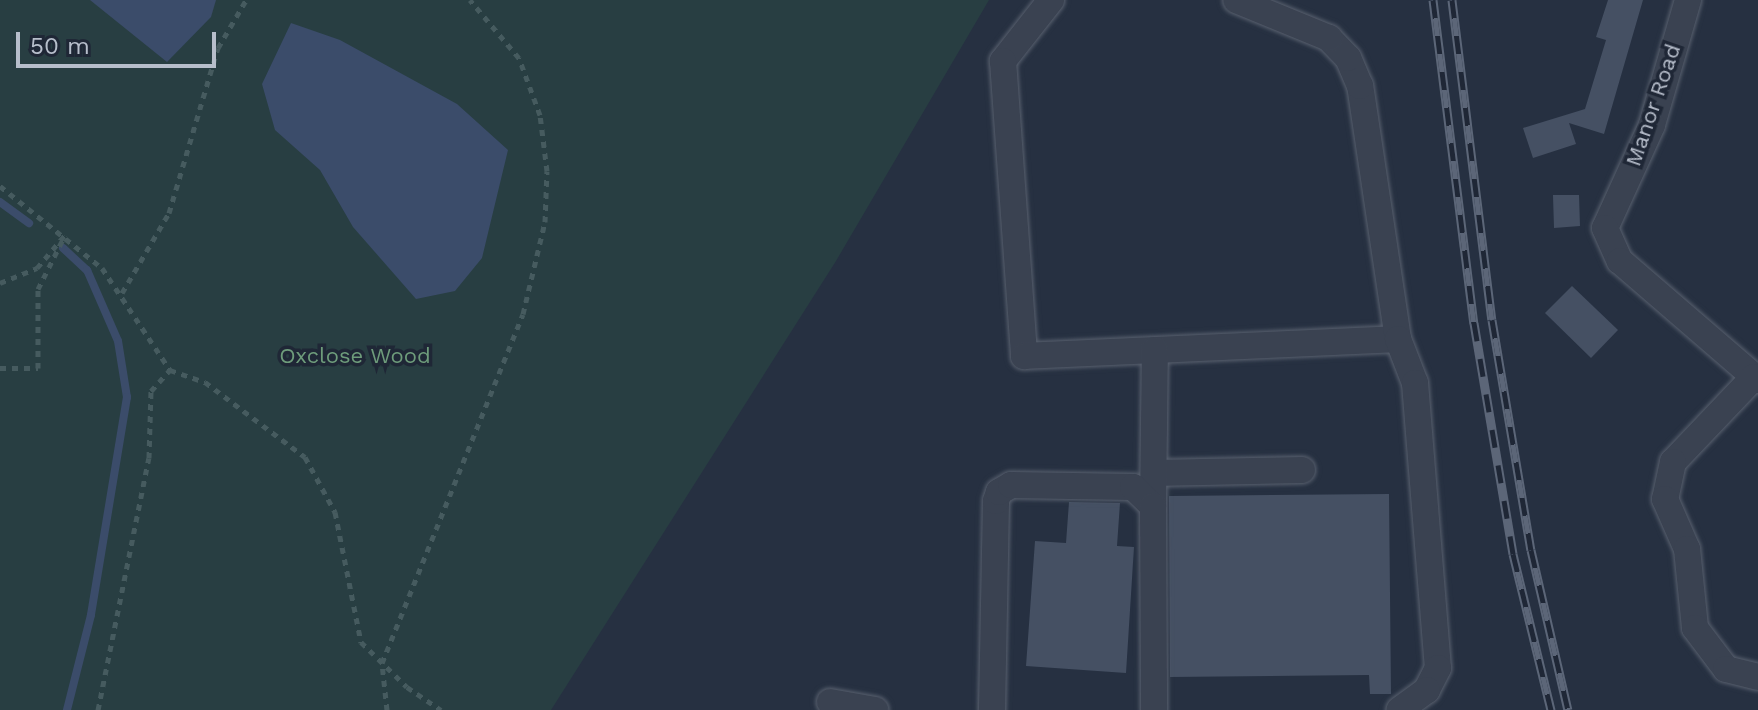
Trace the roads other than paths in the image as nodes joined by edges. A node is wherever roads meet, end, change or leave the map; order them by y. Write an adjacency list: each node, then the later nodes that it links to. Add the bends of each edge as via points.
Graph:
1 (1051, 0): 5 (street, via 1003,61 1024,356)
2 (1236, 0): 4 (street, via 1329,38 1348,58 1360,86)
3 (1688, 0): 6 (street, Manor Road, via 1652,125 1605,228 1620,261)
4 (1398, 339): 5 (street); 15 (street, via 1415,383 1438,668 1427,690)
5 (1155, 350): 8 (street)
6 (1756, 378): 10 (street, via 1673,462 1665,499 1687,549 1695,628 1726,669)
7 (1302, 470): 8 (street)
8 (1154, 473): 9 (street)
9 (1153, 506): 13 (street, via 1133,487 1011,485 999,492); 14 (street)
10 (1758, 677)
11 (830, 702): 12 (street)
12 (875, 710)
13 (992, 710)
14 (1154, 710)
15 (1399, 710)

